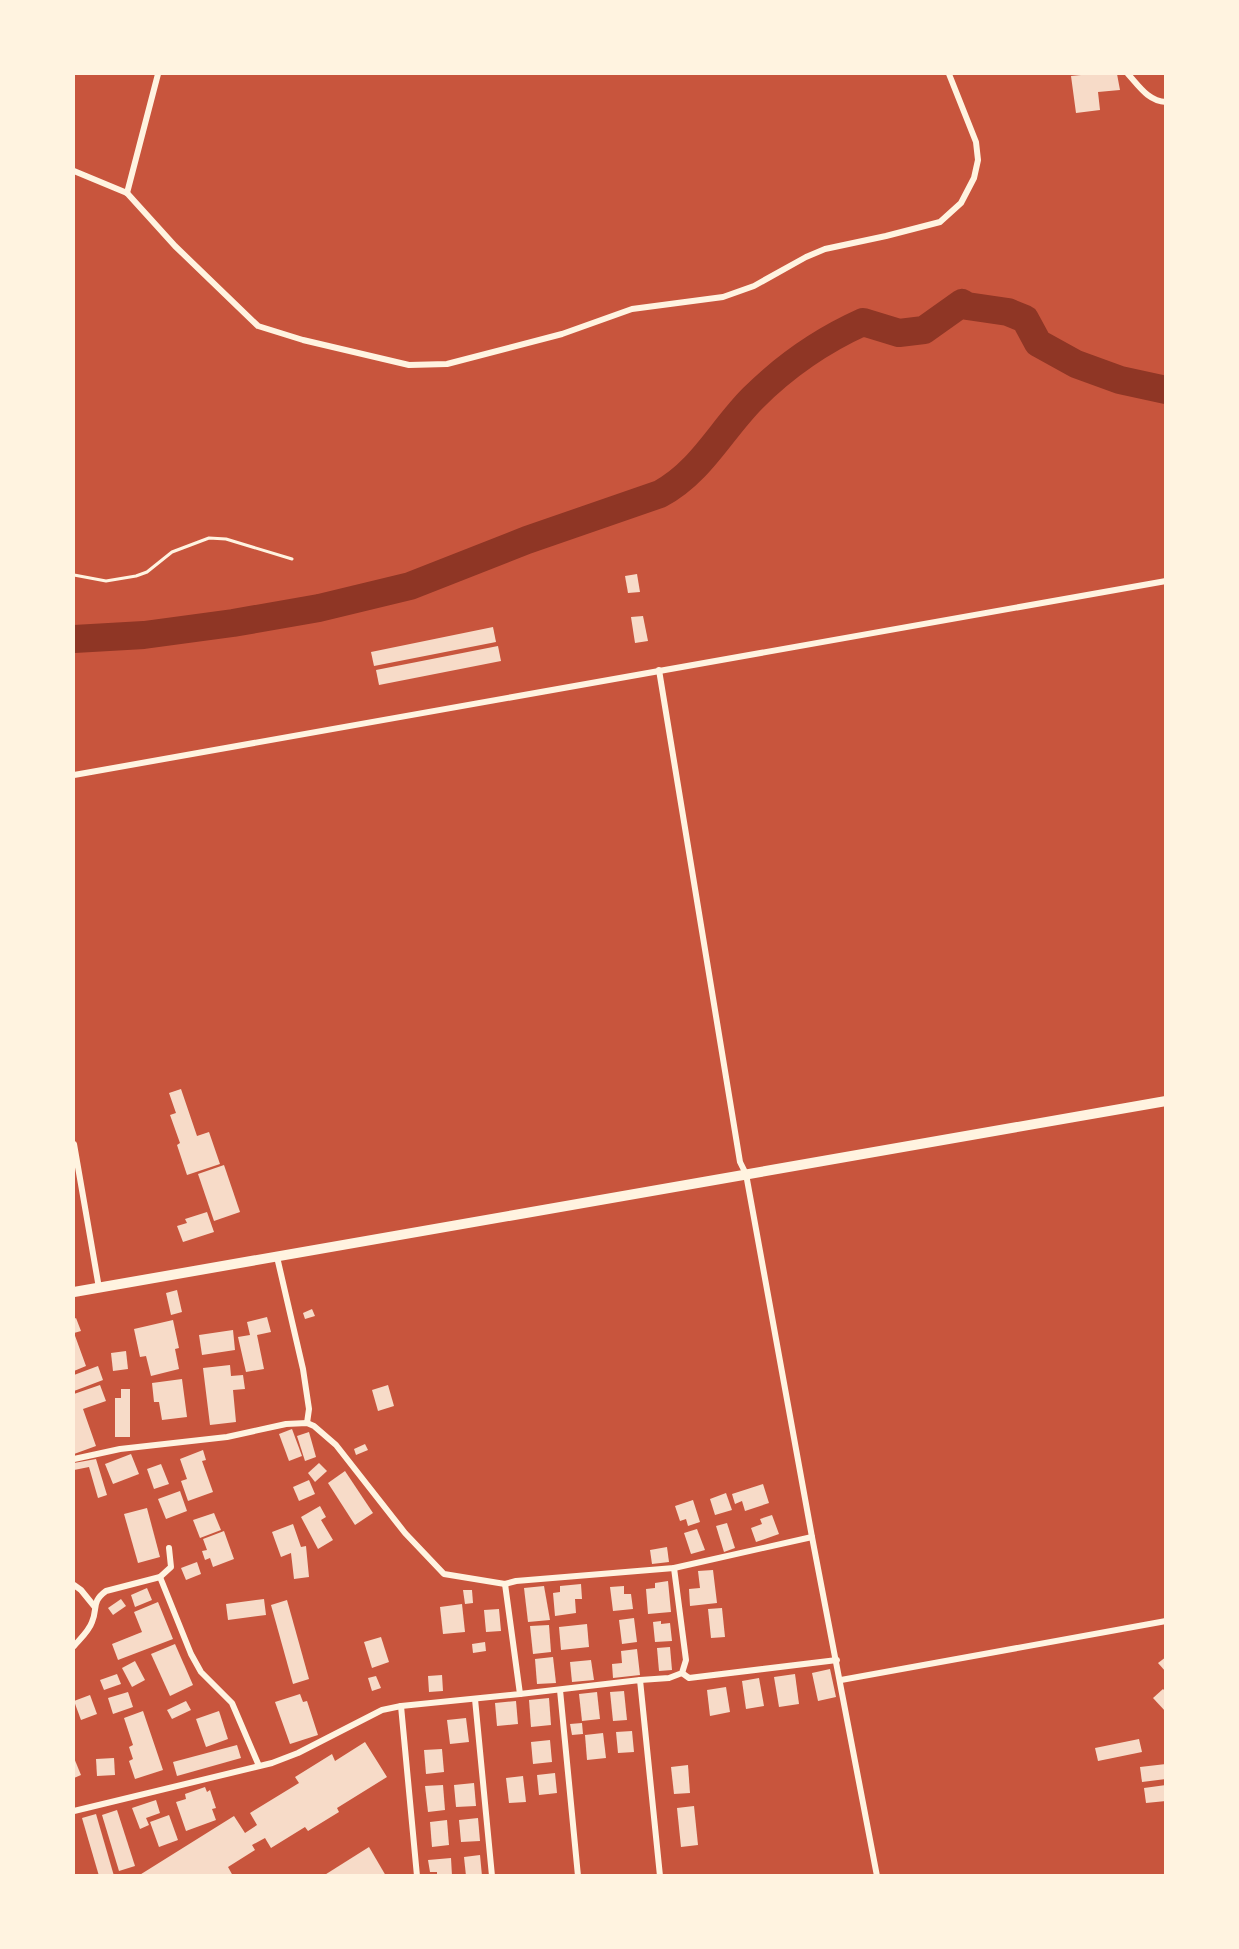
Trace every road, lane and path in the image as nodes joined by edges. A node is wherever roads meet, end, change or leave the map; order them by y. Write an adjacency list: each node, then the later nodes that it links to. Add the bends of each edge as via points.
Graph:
1 (158, 74): 6 (street)
2 (949, 74): 6 (street, via 976,142 978,160 974,178 961,202 940,222 825,249 754,286 723,297 632,309 562,334 447,364 409,365 258,326)
3 (1128, 74): 4 (street, via 1148,96)
4 (1166, 102)
5 (74, 171): 6 (street)
6 (127, 193)
7 (292, 559): 8 (path, via 226,538 209,537 172,552 136,576 106,581)
8 (74, 574)
9 (1166, 581): 10 (street)
10 (659, 670): 11 (street); 14 (street, via 740,1162)
11 (74, 775)
12 (1166, 1101): 14 (street)
13 (74, 1144): 16 (street)
14 (746, 1174): 15 (street); 20 (street)
15 (277, 1257): 16 (street); 18 (street, via 305,1380)
16 (99, 1288): 17 (street)
17 (74, 1292)
18 (307, 1423): 19 (street); 24 (street, via 336,1445 405,1533 444,1574)
19 (74, 1459)
20 (812, 1537): 22 (street); 29 (street)
21 (169, 1548): 23 (street, via 171,1567)
22 (674, 1568): 24 (street); 30 (street, via 686,1660)
23 (160, 1577): 26 (street, via 106,1591); 37 (street, via 190,1654 201,1672 232,1703)
24 (505, 1584): 34 (street)
25 (74, 1585): 26 (street)
26 (94, 1606): 28 (street, via 92,1624)
27 (1166, 1621): 32 (street)
28 (74, 1646)
29 (837, 1660): 30 (street, via 689,1678); 32 (street)
30 (682, 1673): 31 (street)
31 (640, 1680): 33 (street); 42 (street)
32 (841, 1680): 43 (street)
33 (560, 1689): 34 (street); 41 (street)
34 (520, 1694): 35 (street)
35 (475, 1699): 36 (street); 40 (street)
36 (401, 1706): 37 (street, via 382,1710 298,1753); 39 (street)
37 (259, 1766): 38 (street)
38 (74, 1811)
39 (417, 1875)
40 (492, 1875)
41 (578, 1875)
42 (660, 1875)
43 (877, 1875)

